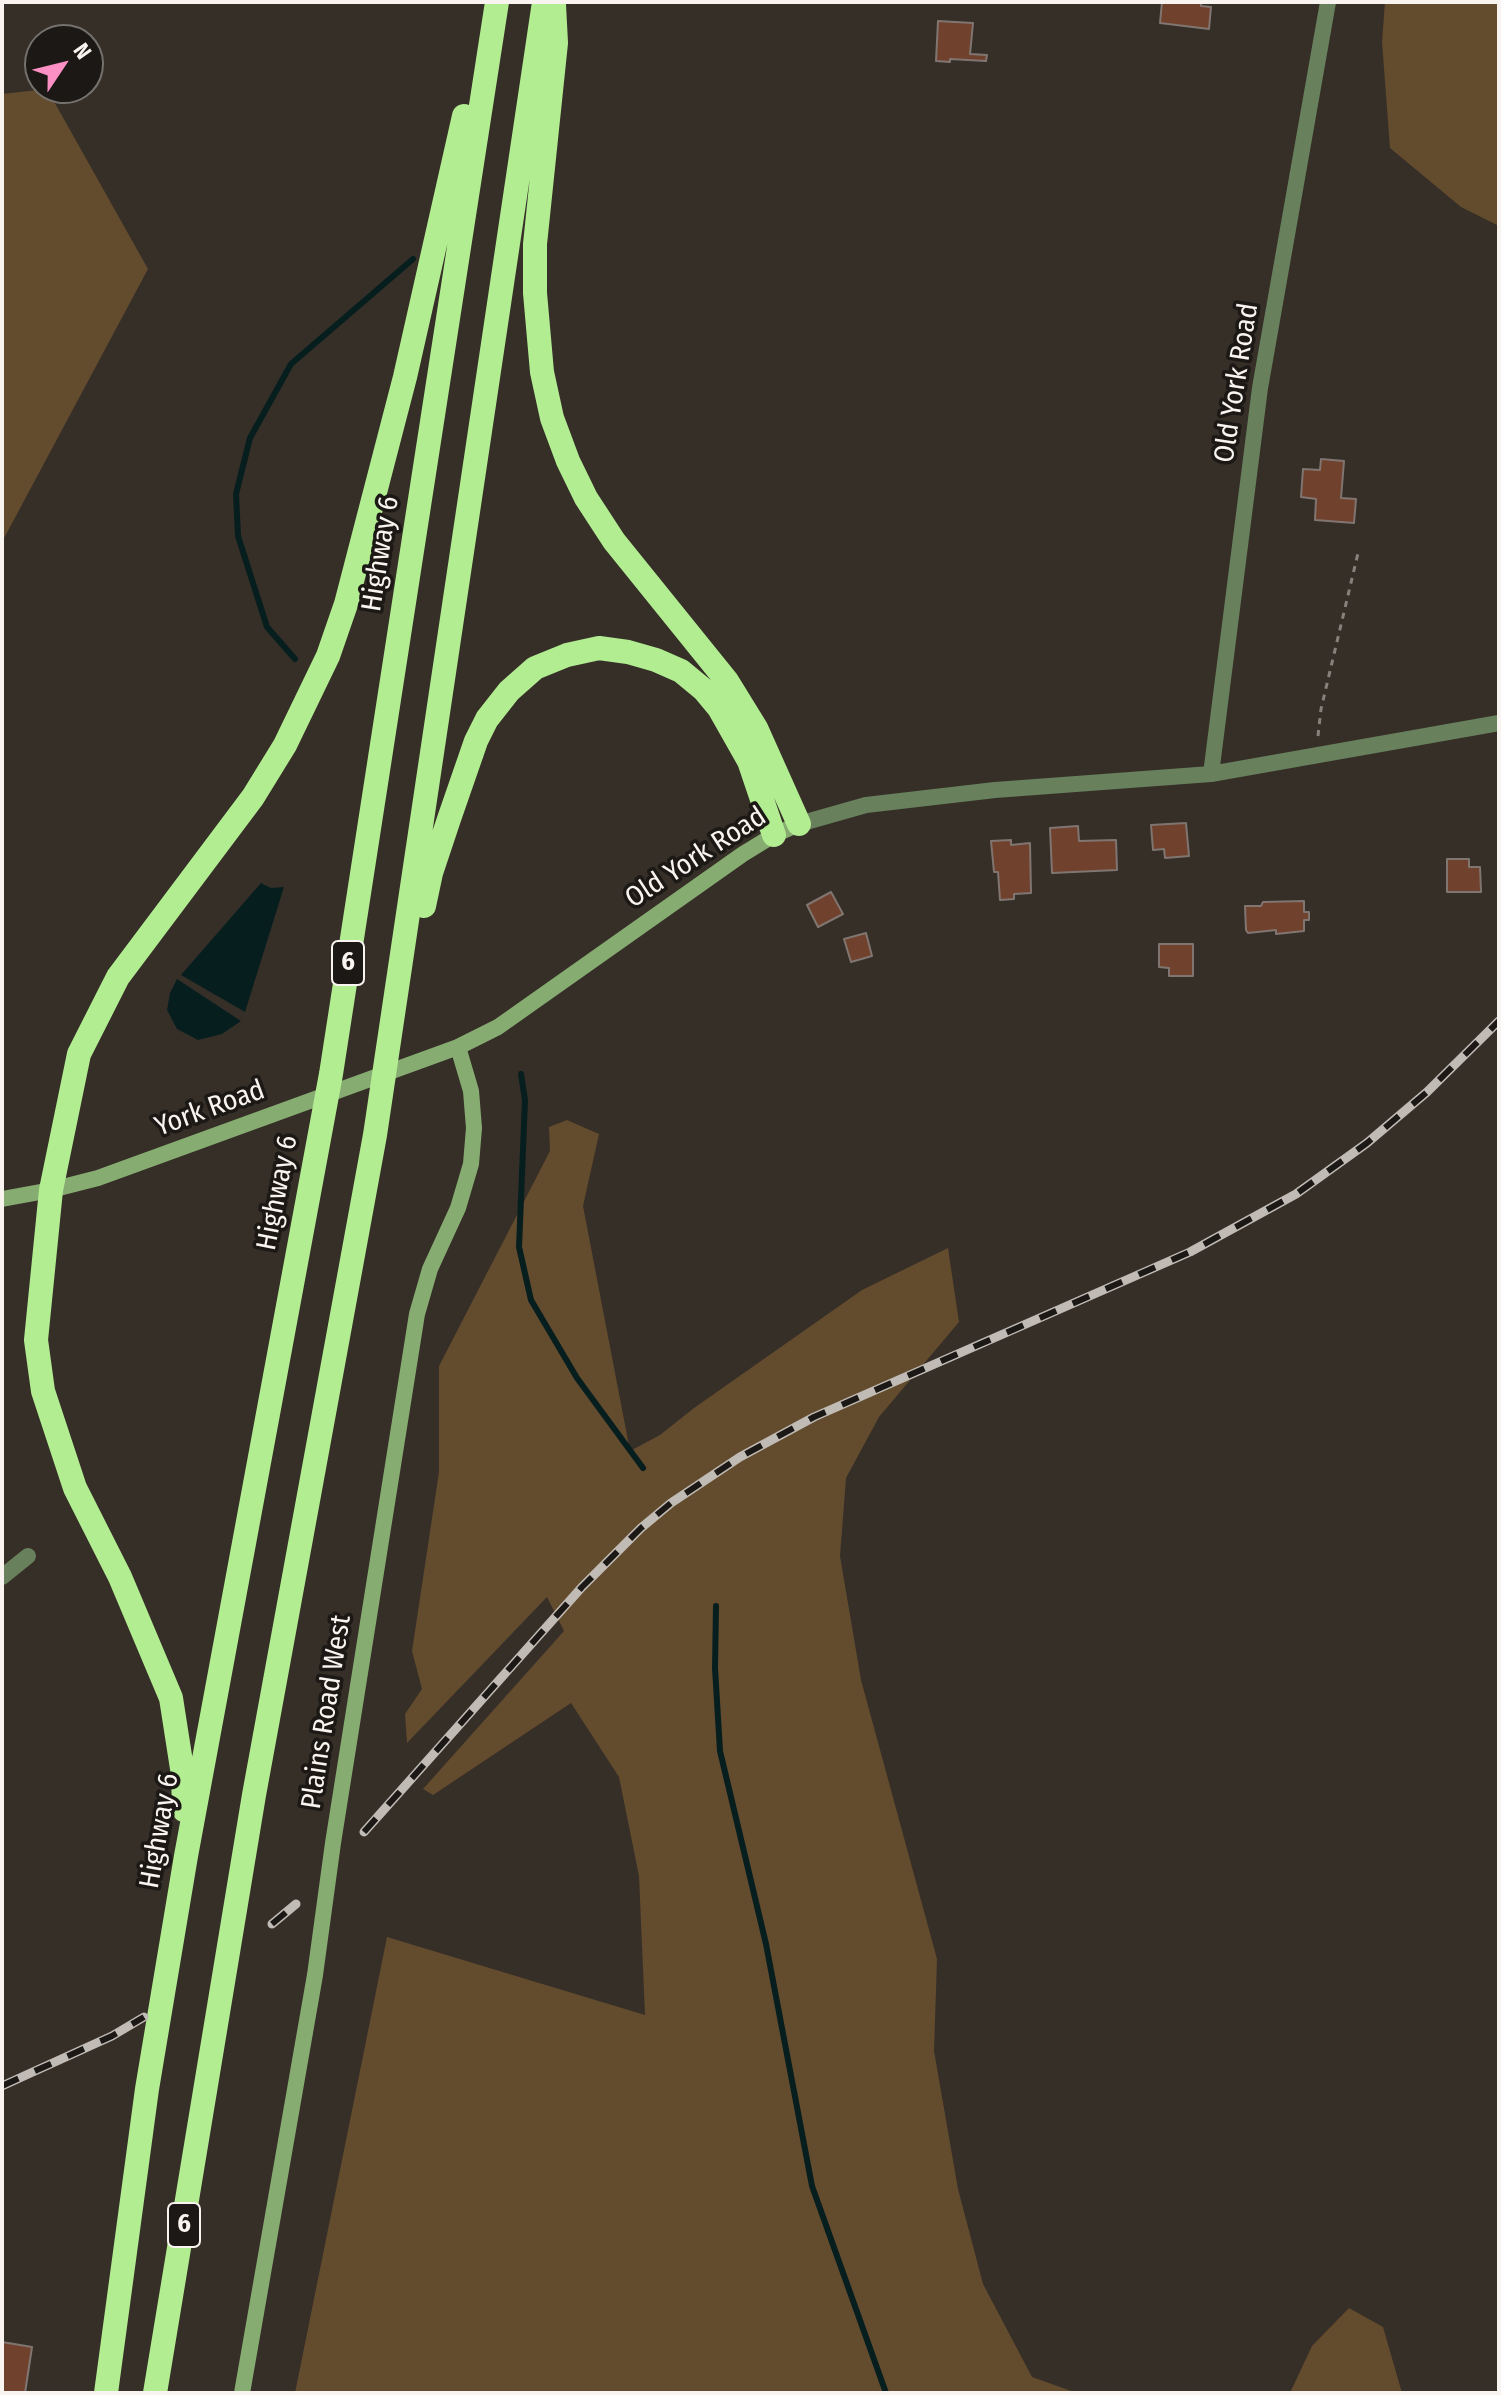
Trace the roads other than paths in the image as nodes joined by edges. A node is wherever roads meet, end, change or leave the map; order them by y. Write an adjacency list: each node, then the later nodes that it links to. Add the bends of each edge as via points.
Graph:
1 (495, 2): 12 (highway, via 471,83 405,377 328,656 253,797 118,977 79,1054); 16 (highway, Highway 6 / 6, via 331,1074)
2 (544, 2): 11 (highway, 6)
3 (554, 2): 7 (highway, via 556,43 535,244 542,372 552,418 586,498 614,541 727,681 756,728)
4 (1328, 2): 6 (street, Old York Road, via 1260,388)
5 (1499, 723): 6 (street, Old York Road)
6 (1211, 774): 7 (street, Old York Road, via 866,805)
7 (799, 824): 8 (main road, Old York Road)
8 (774, 835): 9 (main road, Old York Road, via 498,1027); 11 (highway, via 738,739 704,690 681,671 599,648 535,668 487,719 449,819 431,873)
9 (458, 1047): 10 (main road, Old York Road); 19 (main road, Plains Road West, via 471,1091 471,1164 417,1314 315,1975)
10 (434, 1058): 12 (main road, York Road)
11 (375, 1135): 18 (highway, 6, via 254,1795)
12 (51, 1190): 13 (main road, York Road); 16 (highway, via 36,1340 43,1391 75,1488 171,1698 183,1775)
13 (2, 1199)
14 (28, 1556): 15 (street)
15 (2, 1577)
16 (186, 1856): 17 (highway, Highway 6 / 6, via 147,2089)
17 (106, 2393)
18 (155, 2393)
19 (242, 2393)

